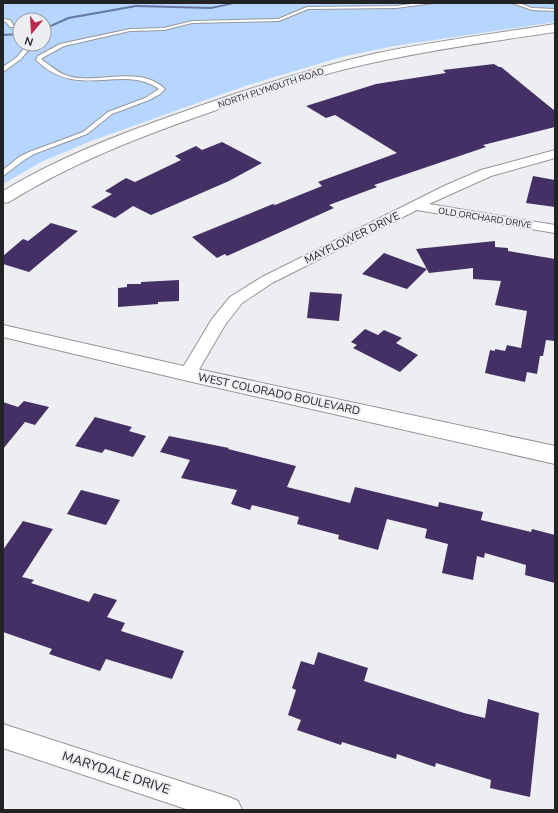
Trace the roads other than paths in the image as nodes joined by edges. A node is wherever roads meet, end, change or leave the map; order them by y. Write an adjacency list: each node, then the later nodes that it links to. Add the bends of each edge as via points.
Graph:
1 (431, 3): 10 (lane, via 396,7 307,8 279,20 205,21 164,29 130,30 62,45 44,54 39,60 60,75 77,79 131,78 152,83 162,89 108,114 86,132 24,156)
2 (514, 3): 3 (lane, via 532,10)
3 (555, 10)
4 (3, 20): 5 (lane)
5 (12, 26)
6 (555, 28): 11 (street, NORTH PLYMOUTH ROAD, via 398,53 306,75 140,132 76,157)
7 (23, 52): 8 (lane)
8 (3, 70)
9 (555, 154): 12 (street, MAYFLOWER DRIVE, via 486,173)
10 (3, 174)
11 (3, 198)
12 (415, 206): 13 (street, OLD ORCHARD DRIVE); 15 (street, MAYFLOWER DRIVE, via 267,280 236,300 218,323)
13 (555, 229)
14 (3, 331): 15 (street, WEST COLORADO BOULEVARD)
15 (188, 374): 16 (street, WEST COLORADO BOULEVARD)
16 (555, 455)
17 (3, 736): 18 (street, MARYDALE DRIVE)
18 (228, 810)

